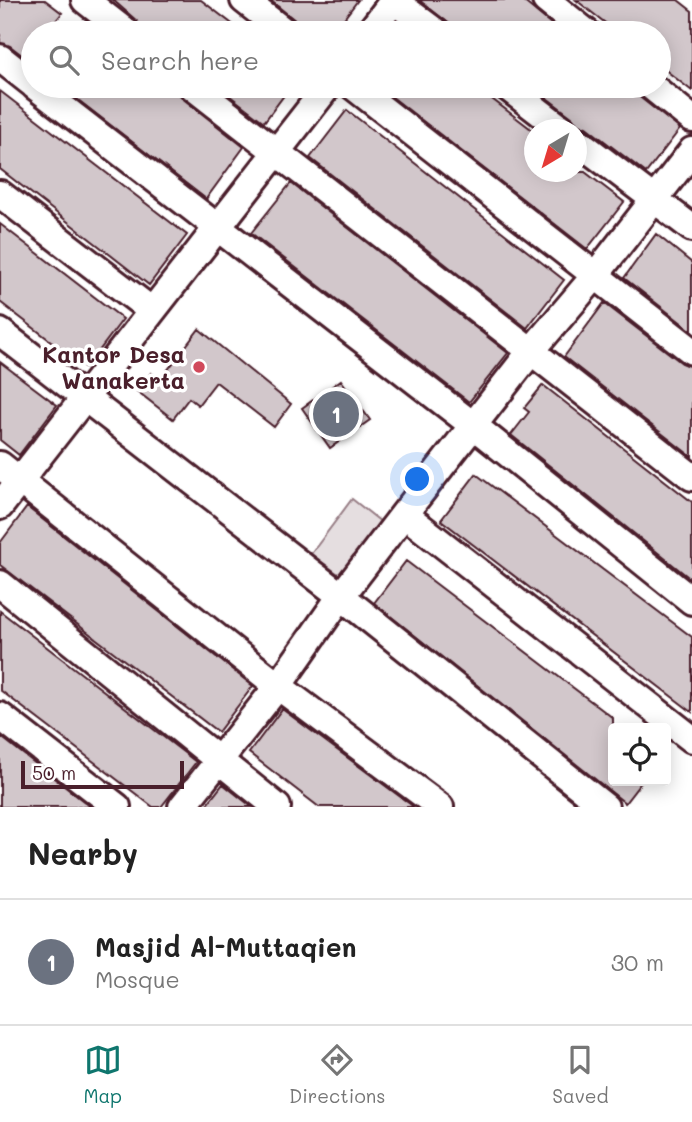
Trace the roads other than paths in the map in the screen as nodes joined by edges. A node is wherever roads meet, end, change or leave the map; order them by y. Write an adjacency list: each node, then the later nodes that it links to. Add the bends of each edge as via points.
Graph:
1 (85, 0): 5 (street)
2 (244, 0): 6 (street)
3 (394, 0): 7 (street); 8 (street)
4 (546, 0): 9 (street)
5 (112, 21)
6 (271, 21)
7 (378, 21)
8 (421, 21)
9 (572, 21)
10 (0, 58): 11 (street)
11 (21, 75)
12 (51, 98): 25 (street)
13 (207, 98): 22 (street)
14 (318, 98): 22 (street)
15 (368, 98): 27 (street)
16 (522, 98): 18 (street)
17 (667, 98): 19 (street)
18 (549, 119)
19 (692, 119)
20 (587, 148): 24 (street)
21 (692, 151): 24 (street)
22 (275, 152): 25 (street); 30 (street)
23 (0, 194): 28 (street)
24 (653, 198): 26 (street); 27 (street)
25 (217, 228): 28 (street); 33 (street)
26 (692, 228)
27 (594, 277): 30 (street); 31 (street)
28 (152, 311): 32 (street)
29 (0, 332): 32 (street)
30 (532, 350): 33 (street); 35 (street)
31 (692, 351)
32 (86, 399): 34 (street); 39 (street)
33 (474, 426): 37 (street); 40 (street)
34 (10, 473): 36 (street); 41 (street)
35 (692, 477)
36 (0, 506)
37 (404, 514): 39 (street); 43 (street)
38 (0, 584): 44 (street)
39 (341, 596): 41 (street); 49 (street)
40 (692, 601)
41 (278, 686): 44 (street); 48 (street)
42 (0, 716): 45 (street)
43 (692, 739)
44 (218, 761): 46 (street); 47 (street)
45 (117, 807)
46 (182, 807)
47 (277, 807)
48 (440, 807)
49 (606, 807)

